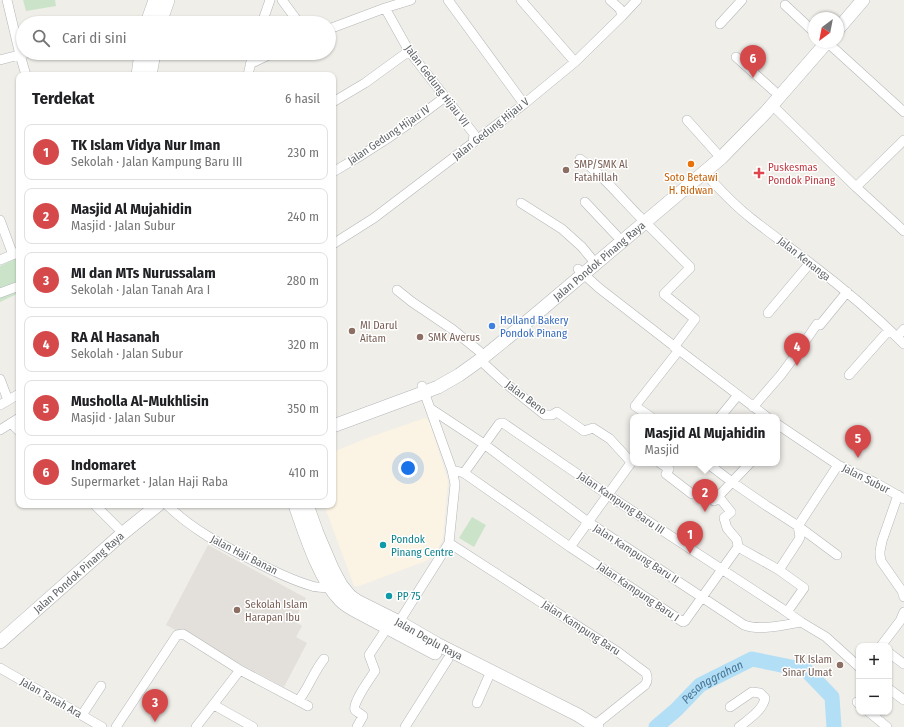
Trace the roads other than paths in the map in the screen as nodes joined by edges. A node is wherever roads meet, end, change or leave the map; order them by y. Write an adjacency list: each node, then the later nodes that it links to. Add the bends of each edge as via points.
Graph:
1 (7, 0): 26 (street)
2 (155, 0): 17 (main road)
3 (168, 0): 18 (main road)
4 (270, 0): 19 (street)
5 (282, 0): 20 (street)
6 (411, 0): 15 (street)
7 (448, 0): 48 (street)
8 (521, 0): 39 (street)
9 (610, 0): 21 (street, via 620,9)
10 (637, 0): 21 (street, Jalan Gedung Hijau V)
11 (742, 0): 23 (street)
12 (852, 0): 16 (main road)
13 (863, 0): 22 (main road)
14 (785, 5): 25 (street)
15 (385, 8): 24 (street); 30 (street, Jalan Gedung Hijau VII)
16 (842, 12)
17 (149, 16)
18 (162, 16)
19 (264, 16)
20 (294, 16)
21 (622, 16): 39 (street, Jalan Gedung Hijau V)
22 (844, 22)
23 (720, 24)
24 (336, 26)
25 (808, 26)
26 (16, 29)
27 (812, 48): 46 (main road, Jalan Pondok Pinang Raya)
28 (821, 48): 46 (main road, Jalan Pondok Pinang Raya)
29 (834, 48): 49 (street)
30 (410, 51): 45 (street, Jalan Gedung Hijau VII); 47 (street)
31 (16, 56): 33 (street)
32 (736, 57): 46 (street)
33 (0, 60)
34 (25, 60): 41 (street)
35 (140, 60): 42 (main road)
36 (153, 60): 43 (main road)
37 (251, 60): 40 (street)
38 (258, 60): 40 (street)
39 (575, 62): 48 (street, Jalan Gedung Hijau V)
40 (250, 64): 44 (street)
41 (26, 72)
42 (138, 72)
43 (151, 72)
44 (249, 72)
45 (445, 97): 52 (street, Jalan Gedung Hijau VII, via 474,134); 55 (street, Jalan Gedung Hijau IV, via 388,139)
46 (771, 99): 53 (main road, Jalan Pondok Pinang Raya); 57 (street)
47 (336, 100)
48 (524, 104): 52 (street, Jalan Gedung Hijau V)
49 (904, 112)
50 (687, 120): 53 (street)
51 (904, 140): 57 (street)
52 (473, 143): 64 (street, Jalan Gedung Hijau V, via 374,218)
53 (718, 156): 56 (main road, Jalan Pondok Pinang Raya)
54 (580, 159): 61 (street, via 602,177)
55 (336, 170)
56 (702, 170): 61 (main road, Jalan Pondok Pinang Raya); 68 (street, Jalan Kenanga, via 734,204)
57 (856, 187): 62 (street)
58 (585, 202): 63 (street)
59 (521, 204): 66 (street, via 562,229)
60 (0, 220): 65 (street)
61 (643, 220): 63 (main road, Jalan Pondok Pinang Raya); 69 (main road, Jalan Pondok Pinang Raya); 79 (street, via 690,267 664,294 695,319)
62 (904, 231)
63 (618, 236): 66 (main road, Jalan Pondok Pinang Raya)
64 (336, 242)
65 (16, 254): 67 (street)
66 (591, 258): 69 (main road, Jalan Pondok Pinang Raya)
67 (0, 260)
68 (810, 263): 72 (street, Jalan Kenanga); 74 (street)
69 (581, 271): 79 (street); 80 (main road, Jalan Pondok Pinang Raya, via 523,325)
70 (16, 287): 73 (street)
71 (397, 290): 80 (street, via 454,331)
72 (847, 292): 76 (street, Jalan Kenanga); 88 (street, via 820,325 817,324 780,376)
73 (0, 293)
74 (768, 312)
75 (904, 329): 77 (street)
76 (890, 330): 77 (street, Jalan Kenanga); 81 (street)
77 (897, 337): 78 (street, Jalan Kenanga)
78 (904, 344)
79 (676, 348): 84 (street); 90 (street, via 635,406)
80 (477, 358): 83 (main road, Jalan Pondok Pinang Raya, via 454,369); 99 (street, Jalan Beno, via 545,415 557,412 584,431 593,428 610,439)
81 (849, 375)
82 (0, 379): 86 (street)
83 (424, 389): 89 (street); 93 (main road, Jalan Pondok Pinang Raya); 95 (main road, Jalan Pondok Pinang Raya)
84 (738, 395): 88 (street); 91 (street)
85 (16, 396): 86 (street)
86 (8, 400): 87 (street)
87 (0, 405)
88 (753, 407): 92 (street)
89 (431, 409): 98 (street); 105 (street)
90 (647, 414)
91 (722, 414)
92 (763, 414)
93 (336, 417)
94 (15, 420): 97 (street)
95 (336, 425)
96 (780, 429): 101 (street, Jalan Subur)
97 (0, 430)
98 (484, 444): 106 (street); 108 (street, Jalan Kampung Baru III, via 500,423 504,423); 117 (street, Jalan Kampung Baru II)
99 (630, 459)
100 (630, 464): 108 (street)
101 (838, 465): 109 (street, Jalan Subur); 118 (street)
102 (664, 466): 110 (street, via 669,469 666,474 692,494 702,488)
103 (711, 466): 107 (street)
104 (747, 466): 107 (street)
105 (452, 470): 106 (street); 120 (street, via 455,484)
106 (464, 473): 121 (street, Jalan Kampung Baru I)
107 (732, 482): 110 (street); 118 (street)
108 (608, 495): 117 (street); 124 (street, Jalan Kampung Baru III)
109 (901, 497): 128 (street, Jalan Subur, via 882,541 880,555 881,561)
110 (717, 499): 122 (street, via 730,512 724,518 727,528 737,540)
111 (98, 508): 119 (street)
112 (142, 508): 119 (main road, Jalan Pondok Pinang Raya)
113 (154, 508): 136 (main road, Jalan Pondok Pinang Raya)
114 (170, 508): 126 (street, Jalan Haji Banan, via 194,528 222,545 279,574 313,586)
115 (296, 508): 126 (main road, Jalan Deplu Raya, via 319,567)
116 (308, 508): 126 (main road, Jalan Deplu Raya)
117 (588, 522): 121 (street); 127 (street, Jalan Kampung Baru II)
118 (798, 526): 123 (street); 125 (street, via 800,537)
119 (118, 528): 135 (main road, Jalan Pondok Pinang Raya)
120 (449, 543): 131 (street); 157 (street, Jalan Kampung Baru, via 618,652 646,673 648,678 645,685)
121 (570, 547): 127 (street, Jalan Kampung Baru I, via 683,622)
122 (738, 547): 124 (street, Jalan Kampung Baru I); 125 (street)
123 (837, 555)
124 (722, 570): 127 (street, Jalan Kampung Baru I); 129 (street, Jalan Kampung Baru III)
125 (779, 570): 129 (street, via 804,588)
126 (336, 586): 131 (main road, Jalan Deplu Raya, via 357,601); 134 (main road, Jalan Deplu Raya, via 340,600 346,605)
127 (702, 597): 132 (street, Jalan Kampung Baru II, via 747,626 769,627)
128 (904, 597)
129 (787, 612): 132 (street, Jalan Kampung Baru III)
130 (904, 612): 133 (street)
131 (399, 622): 134 (street); 138 (main road, Jalan Deplu Raya)
132 (801, 622): 142 (street, Jalan Kampung Baru III, via 826,637)
133 (902, 622): 137 (street)
134 (387, 628): 138 (main road, Jalan Deplu Raya); 162 (street, via 369,656 375,671 354,708 363,716)
135 (0, 632)
136 (0, 642)
137 (884, 643)
138 (435, 648): 141 (main road, Jalan Deplu Raya); 157 (main road, Jalan Deplu Raya, via 578,716)
139 (892, 655): 143 (street)
140 (324, 659): 149 (street)
141 (448, 659): 146 (main road, Jalan Deplu Raya); 163 (street)
142 (856, 663)
143 (904, 664)
144 (0, 668): 155 (street, Jalan Tanah Ara)
145 (240, 670): 149 (street); 152 (street); 159 (street, via 183,634 177,635)
146 (488, 678): 151 (street); 157 (main road, Jalan Deplu Raya, via 574,721)
147 (101, 686): 155 (street)
148 (892, 691): 150 (street)
149 (299, 700): 153 (street)
150 (904, 700)
151 (477, 703)
152 (214, 705): 160 (street); 161 (street)
153 (308, 706)
154 (730, 707): 164 (street, via 752,692 760,693 765,698 760,709)
155 (82, 715): 158 (street, Jalan Tanah Ara)
156 (873, 715): 165 (street)
157 (592, 726)
158 (102, 727)
159 (116, 727)
160 (196, 727)
161 (253, 727)
162 (356, 727)
163 (405, 727)
164 (739, 727)
165 (887, 727)

